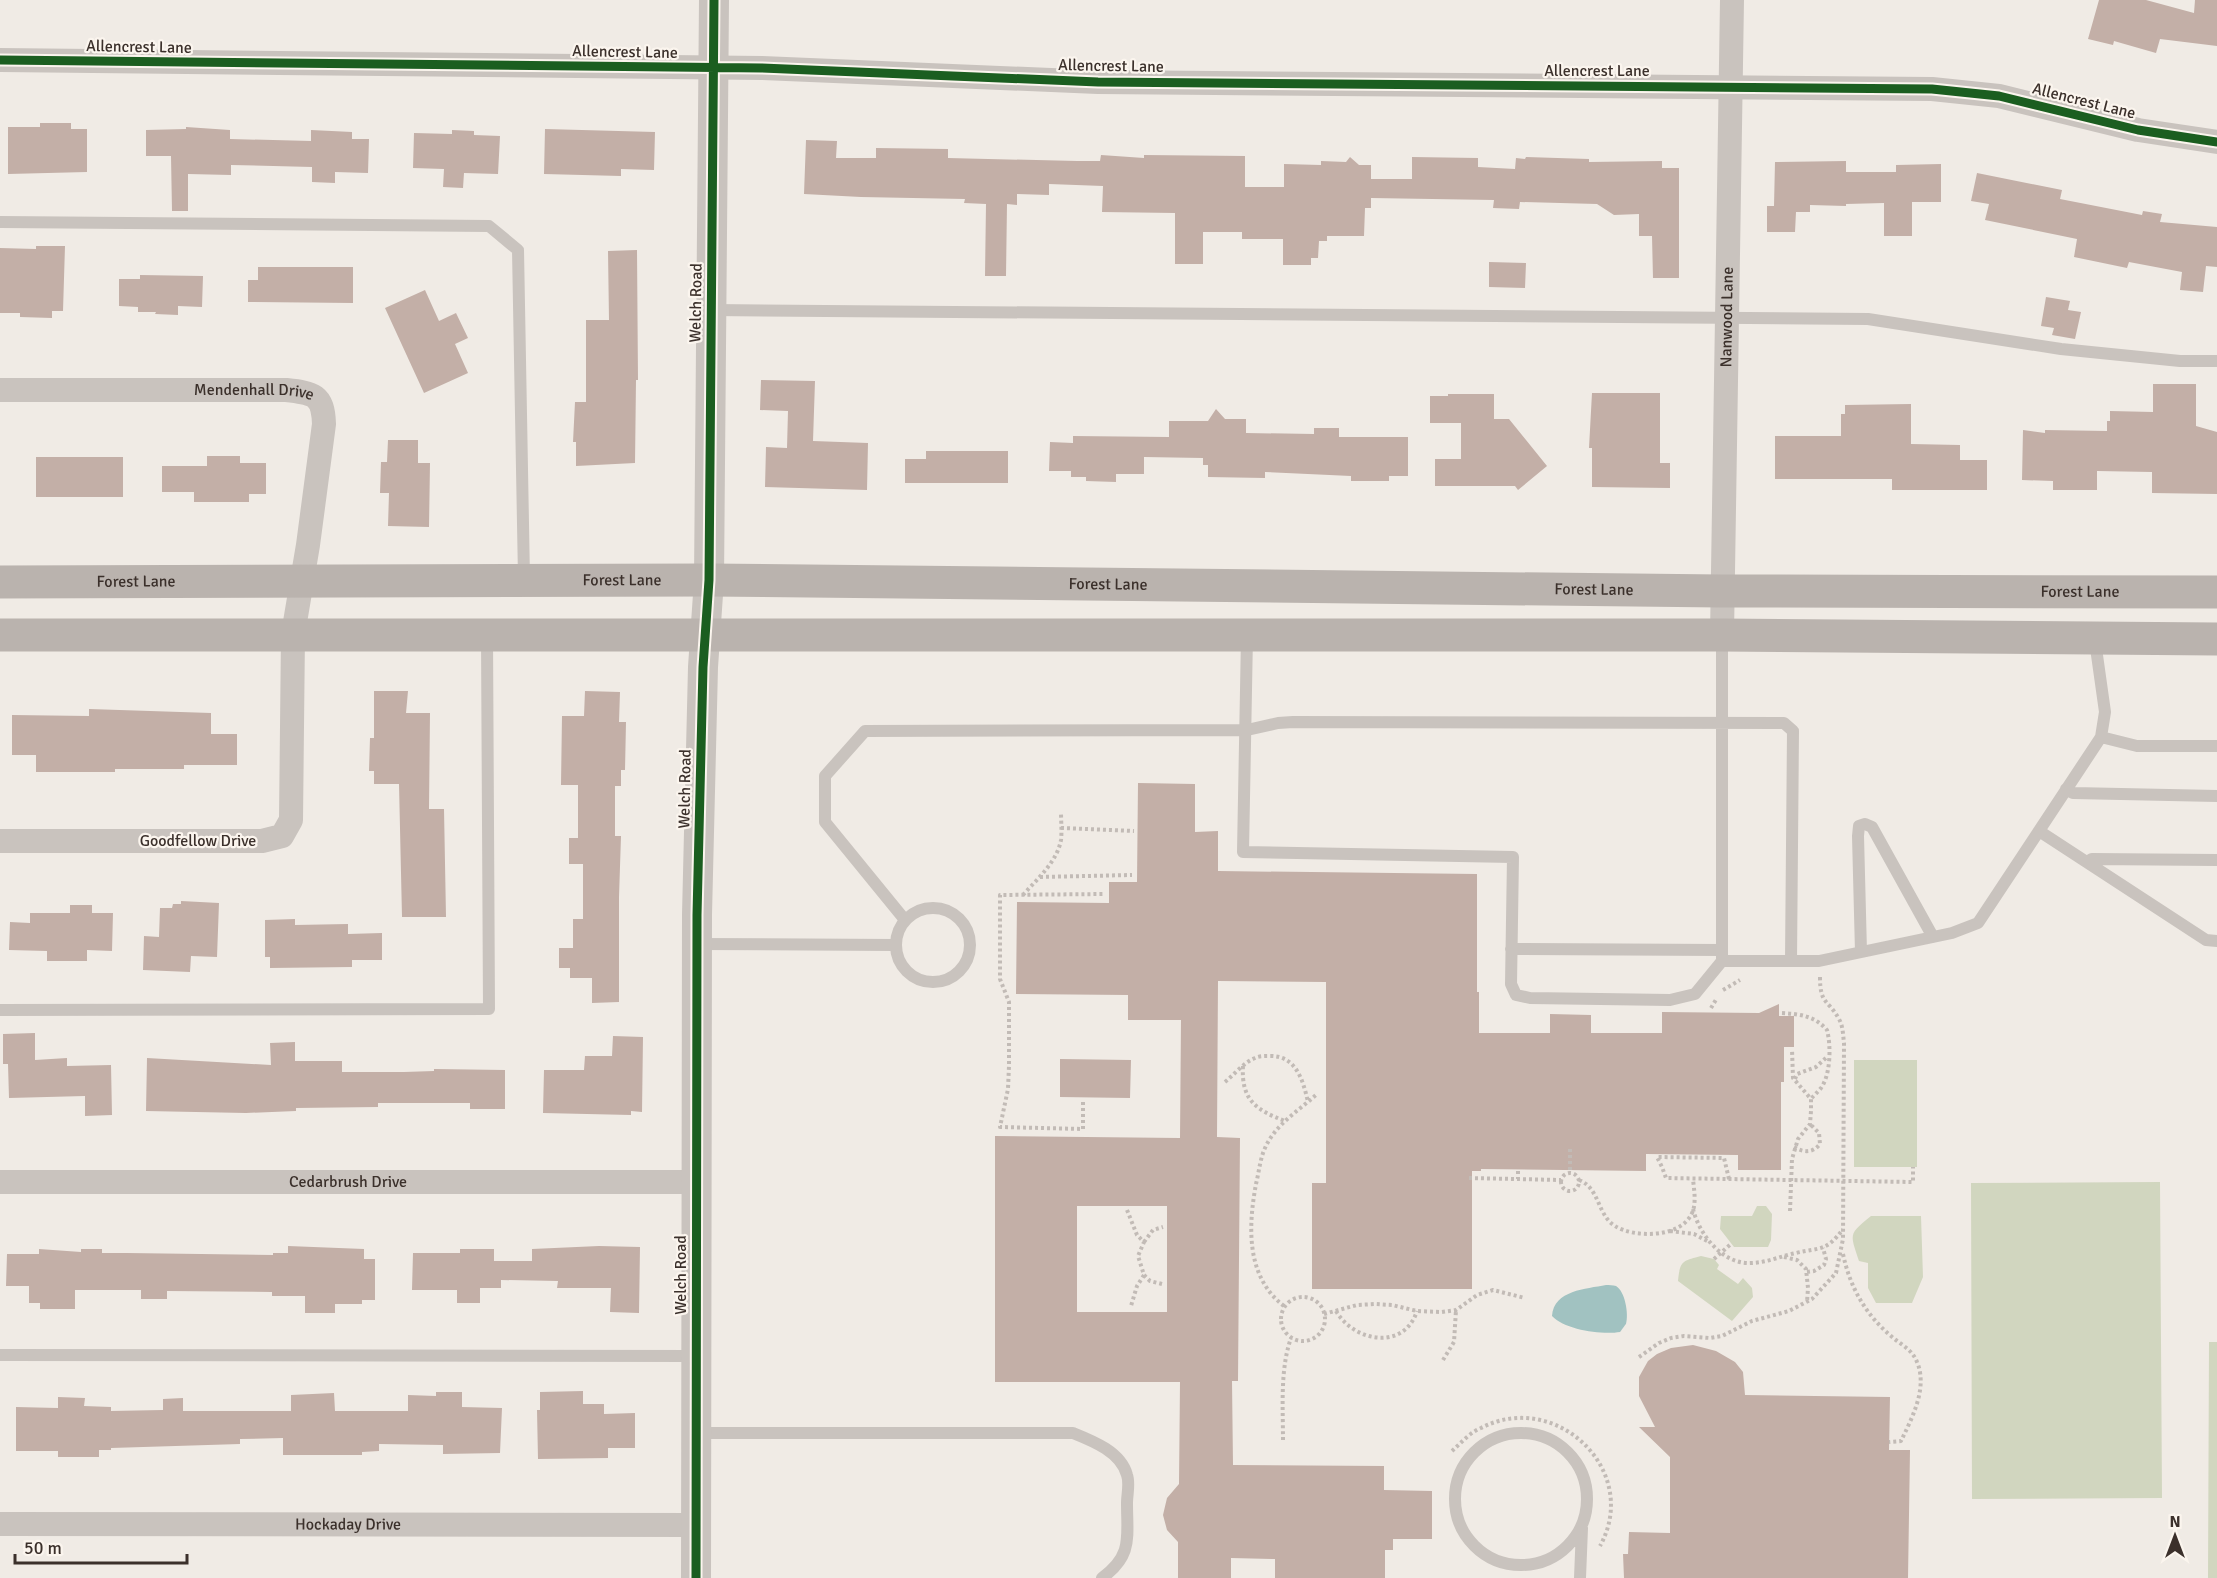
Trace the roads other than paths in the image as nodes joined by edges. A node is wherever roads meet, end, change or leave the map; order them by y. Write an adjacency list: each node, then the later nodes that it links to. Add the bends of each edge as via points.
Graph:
1 (714, 0): 4 (street, Welch Road)
2 (1732, 0): 5 (street, Nanwood Lane)
3 (0, 60): 4 (street, Allencrest Lane)
4 (713, 68): 5 (street, Allencrest Lane, via 1098,82); 8 (street, Welch Road)
5 (1732, 87): 6 (street, Allencrest Lane, via 1932,89 1999,96 2138,130); 9 (street, Nanwood Lane)
6 (2217, 142)
7 (0, 222): 15 (lane, via 489,226 518,250)
8 (711, 310): 9 (lane); 12 (street, Welch Road)
9 (1726, 317): 10 (lane, via 1868,320 2061,349); 17 (street, Nanwood Lane)
10 (2217, 362)
11 (0, 390): 14 (street, Mendenhall Drive, via 286,390 316,397 324,408 324,424)
12 (709, 580): 15 (main road, Forest Lane); 16 (main road, Forest Lane); 22 (street, Welch Road)
13 (0, 582): 14 (main road, Forest Lane)
14 (302, 582): 15 (main road, Forest Lane); 19 (street, Goodfellow Drive)
15 (524, 582)
16 (1246, 586): 17 (main road, Forest Lane); 23 (main road)
17 (1721, 591): 18 (main road, Forest Lane); 24 (street, Nanwood Lane)
18 (2217, 592)
19 (293, 633): 20 (main road); 21 (main road); 34 (street, Goodfellow Drive, via 291,820 282,836 262,841)
20 (487, 633): 22 (main road); 46 (lane, via 489,1009)
21 (0, 635)
22 (706, 635): 23 (main road); 40 (street, Welch Road)
23 (1246, 635): 24 (main road); 28 (lane)
24 (1722, 635): 25 (main road); 27 (lane)
25 (2095, 638): 26 (main road); 29 (lane, via 2105,712)
26 (2217, 639)
27 (1722, 722): 28 (lane, via 1278,723); 44 (lane); 45 (lane, via 1784,723 1792,730)
28 (1246, 730): 37 (lane, via 865,731 825,776 825,822); 42 (lane, via 1243,852 1513,857)
29 (2101, 737): 30 (lane, via 2137,746); 31 (lane)
30 (2217, 746)
31 (2066, 789): 32 (lane, via 2073,793); 33 (lane)
32 (2217, 796)
33 (2039, 831): 36 (lane); 38 (lane, via 1978,923)
34 (0, 841)
35 (2217, 860): 36 (lane)
36 (2086, 862): 39 (lane, via 2206,939)
37 (905, 920): 41 (lane); 41 (lane, via 927,908 951,912 967,930 970,953 957,974 935,983 911,976 902,968)
38 (1933, 937): 43 (lane); 43 (lane, via 1872,827 1865,824 1859,826 1857,836)
39 (2217, 941)
40 (697, 944): 41 (lane); 48 (street, Welch Road)
41 (895, 945)
42 (1511, 949): 44 (lane); 44 (lane, via 1511,984 1516,995 1530,998 1670,1000 1695,994)
43 (1861, 952): 45 (lane, via 1819,961)
44 (1722, 956): 45 (lane)
45 (1791, 961)
46 (0, 1010)
47 (0, 1182): 48 (street, Cedarbrush Drive)
48 (697, 1182): 50 (street, Welch Road)
49 (0, 1355): 50 (lane)
50 (696, 1356): 51 (street, Welch Road)
51 (696, 1433): 54 (street, Welch Road); 55 (lane, via 1073,1433 1097,1442 1128,1475 1127,1548)
52 (0, 1524): 54 (street, Hockaday Drive)
53 (1582, 1524): 53 (lane, via 1587,1506 1580,1468 1557,1443 1543,1437 1513,1433 1491,1440 1473,1454 1457,1480 1460,1525 1470,1541 1502,1562 1540,1562 1572,1541); 58 (lane)
54 (696, 1525): 56 (street, Welch Road)
55 (1116, 1573): 57 (lane)
56 (696, 1578)
57 (1102, 1578)
58 (1580, 1578)

